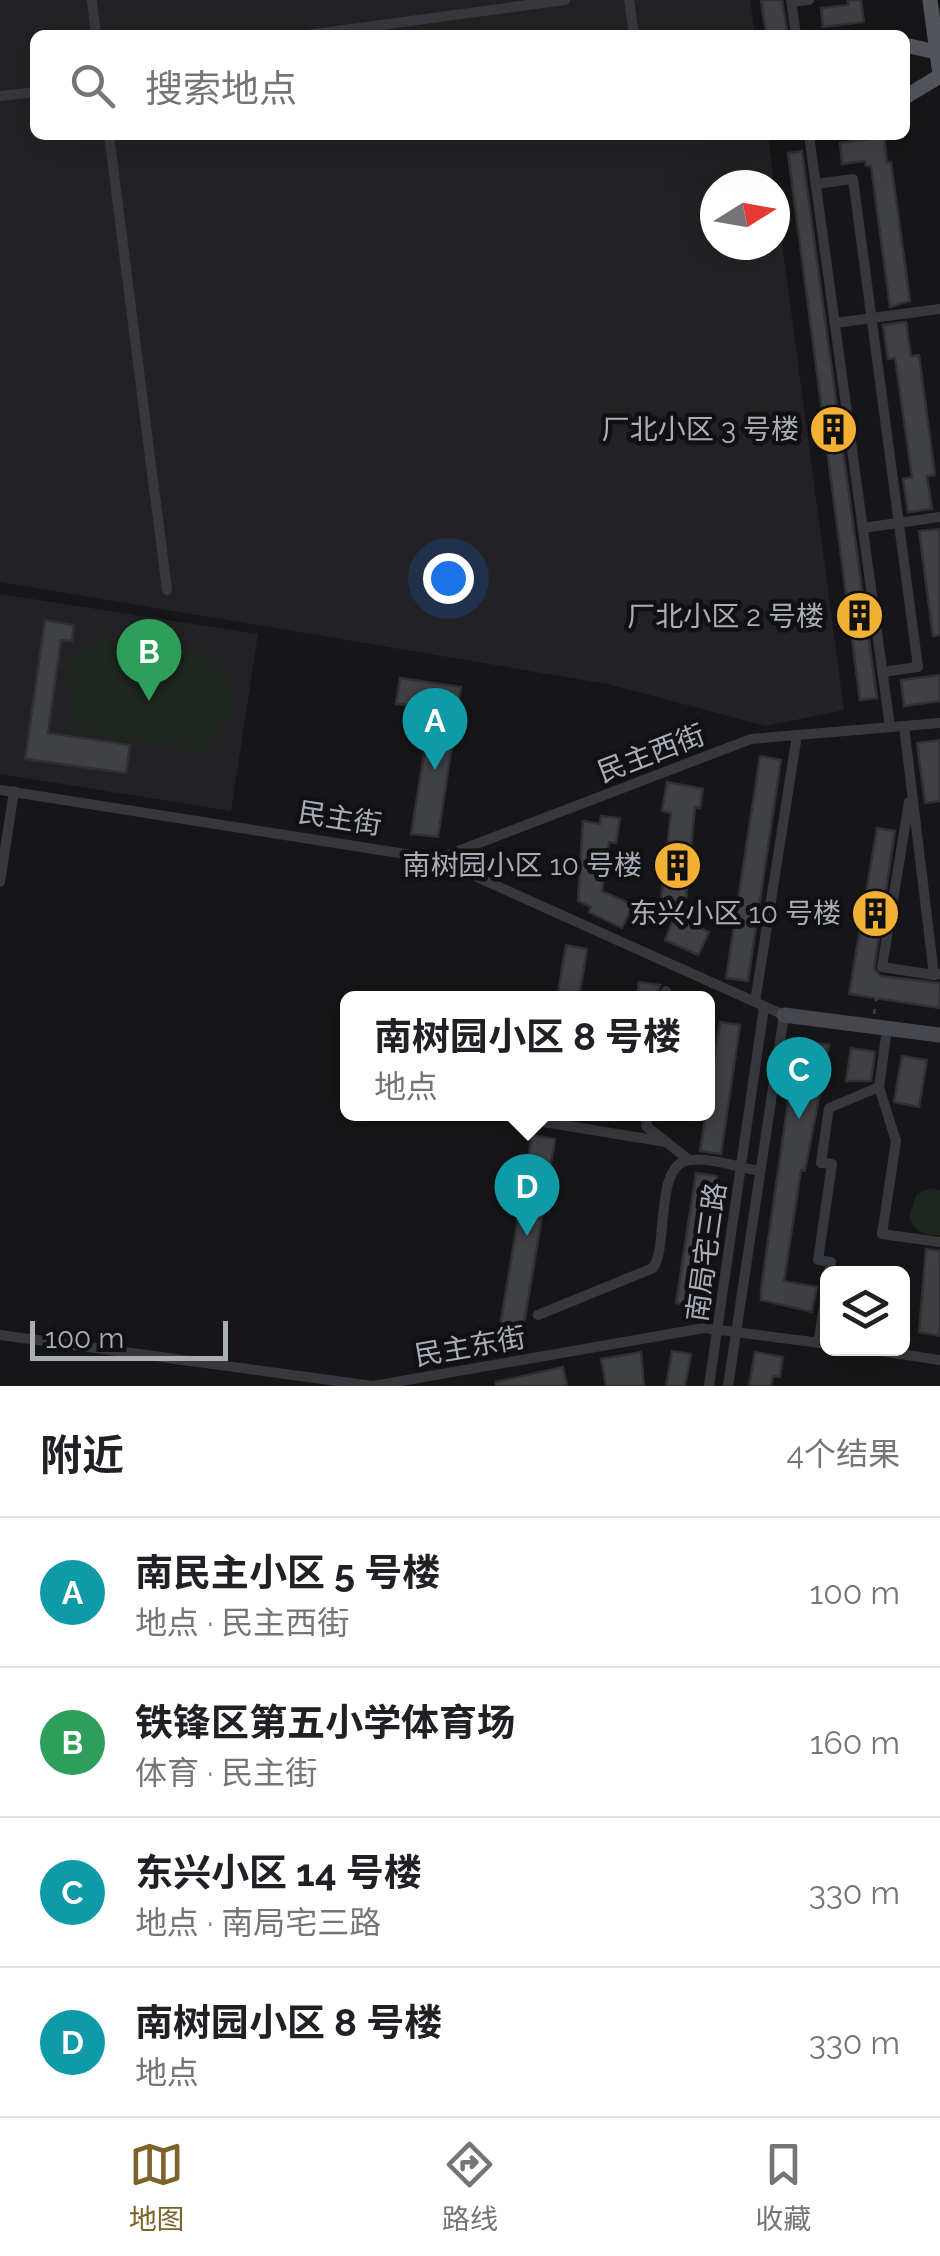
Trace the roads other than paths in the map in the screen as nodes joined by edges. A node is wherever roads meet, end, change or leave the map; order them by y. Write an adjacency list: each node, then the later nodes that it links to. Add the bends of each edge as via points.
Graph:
1 (92, 0): 7 (street)
2 (565, 0): 8 (street)
3 (629, 0): 9 (street)
4 (809, 0): 6 (street)
5 (930, 0): 12 (main road)
6 (792, 1): 10 (street)
7 (95, 30)
8 (343, 30)
9 (633, 30)
10 (795, 30)
11 (910, 46): 12 (main road)
12 (939, 53): 13 (main road)
13 (940, 75): 15 (main road)
14 (30, 93): 16 (street)
15 (910, 93)
16 (0, 96)
17 (110, 140): 26 (street)
18 (810, 140): 19 (street)
19 (816, 184): 21 (street, via 853,180); 22 (street)
20 (940, 309): 21 (street)
21 (872, 318): 22 (street); 24 (street)
22 (835, 322): 25 (street)
23 (940, 517): 24 (street)
24 (899, 523): 25 (street); 27 (street, via 918,667)
25 (863, 528): 27 (street)
26 (167, 590)
27 (882, 672): 30 (street)
28 (940, 723): 29 (street, 民主西街)
29 (904, 726): 30 (street, 民主西街); 33 (street)
30 (890, 727): 31 (street, 民主西街)
31 (797, 735): 35 (street, 民主西街, via 752,739); 38 (street, 南局宅三路)
32 (0, 790): 34 (street, 民主街)
33 (911, 790): 37 (street); 37 (street, via 882,966)
34 (14, 791): 35 (street, 民主街); 36 (street)
35 (437, 858): 38 (street, 民主街)
36 (0, 882)
37 (937, 975)
38 (760, 1004): 39 (street, 民主街); 47 (street, 南局宅三路)
39 (784, 1015): 40 (main road, 民主街); 48 (street, 南局宅三路)
40 (880, 1028): 41 (main road, 民主街); 42 (street)
41 (940, 1036)
42 (878, 1086): 49 (street, via 896,1141 882,1234); 50 (street, via 829,1108 821,1162 832,1164 818,1260)
43 (531, 1121): 45 (street)
44 (647, 1121): 45 (street)
45 (666, 1142): 46 (street)
46 (689, 1160): 47 (street); 51 (street, via 668,1180 653,1268)
47 (741, 1168): 48 (street); 52 (street, 南局宅三路)
48 (760, 1171): 53 (street, 南局宅三路)
49 (940, 1242)
50 (830, 1266)
51 (538, 1315)
52 (717, 1328): 53 (street, 民主东街); 58 (street, 民主东街); 59 (street, 南局宅三路)
53 (737, 1331): 55 (street, 民主东街); 60 (street, 南局宅三路)
54 (0, 1336): 58 (street, 民主东街)
55 (820, 1343)
56 (910, 1356): 57 (street)
57 (940, 1360)
58 (373, 1386)
59 (709, 1386)
60 (728, 1386)

